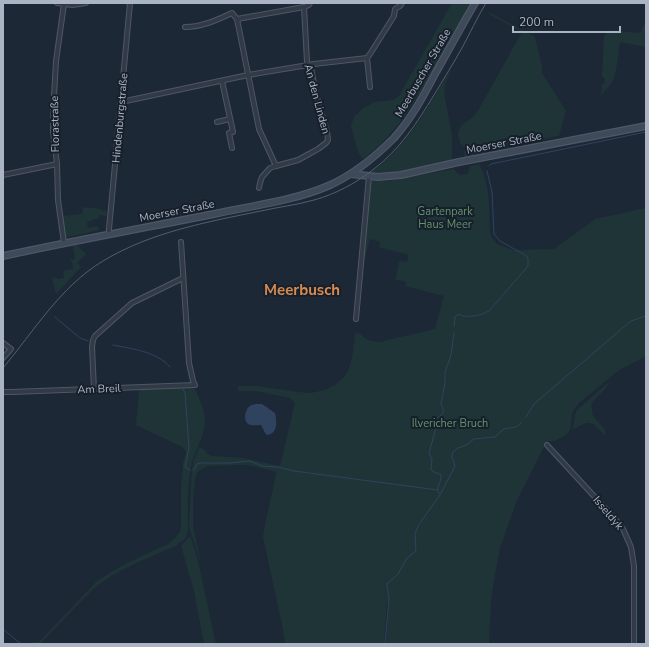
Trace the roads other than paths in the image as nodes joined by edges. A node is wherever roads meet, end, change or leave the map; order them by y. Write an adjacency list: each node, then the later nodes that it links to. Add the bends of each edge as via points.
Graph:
1 (57, 3): 7 (street)
2 (86, 3): 7 (street)
3 (130, 3): 16 (street, Hindenburgstraße)
4 (310, 3): 8 (street)
5 (402, 3): 11 (street, via 395,9 394,16)
6 (475, 3): 22 (main road, Meerbuscher Straße, via 414,111 394,138)
7 (64, 4): 21 (street, Florastraße, via 54,96 53,131)
8 (304, 7): 9 (street); 12 (street, An den Linden)
9 (237, 19): 10 (street, via 232,13 207,24); 13 (street)
10 (185, 27)
11 (367, 58): 12 (street); 15 (street)
12 (309, 65): 13 (street); 23 (street, An den Linden, via 328,140 298,160)
13 (248, 75): 14 (street); 23 (street, via 259,129)
14 (222, 81): 16 (street); 17 (street)
15 (370, 87)
16 (121, 102): 28 (street, Hindenburgstraße)
17 (230, 119): 18 (street); 20 (street)
18 (217, 122)
19 (646, 126): 26 (main road, Moerser Straße, via 400,175)
20 (232, 148)
21 (56, 164): 25 (street); 30 (street, Florastraße)
22 (363, 165): 24 (main road, Moerser Straße); 26 (main road, via 364,174)
23 (276, 166): 27 (street, via 266,172)
24 (351, 174): 26 (main road, Moerser Straße); 28 (main road, Moerser Straße, via 307,194)
25 (3, 175)
26 (367, 176): 33 (street)
27 (259, 188)
28 (109, 234): 30 (main road, Moerser Straße)
29 (181, 242): 32 (street)
30 (64, 243): 31 (main road, Moerser Straße)
31 (3, 256)
32 (183, 278): 36 (street, via 132,303 95,336 92,347); 36 (street, Am Breil, via 189,363 195,385)
33 (356, 319)
34 (3, 343): 35 (street, via 11,349)
35 (3, 358)
36 (94, 389): 37 (street, Am Breil)
37 (3, 392)
38 (547, 445): 39 (street, Isseldyk, via 616,520 627,537 634,566)
39 (634, 644)

